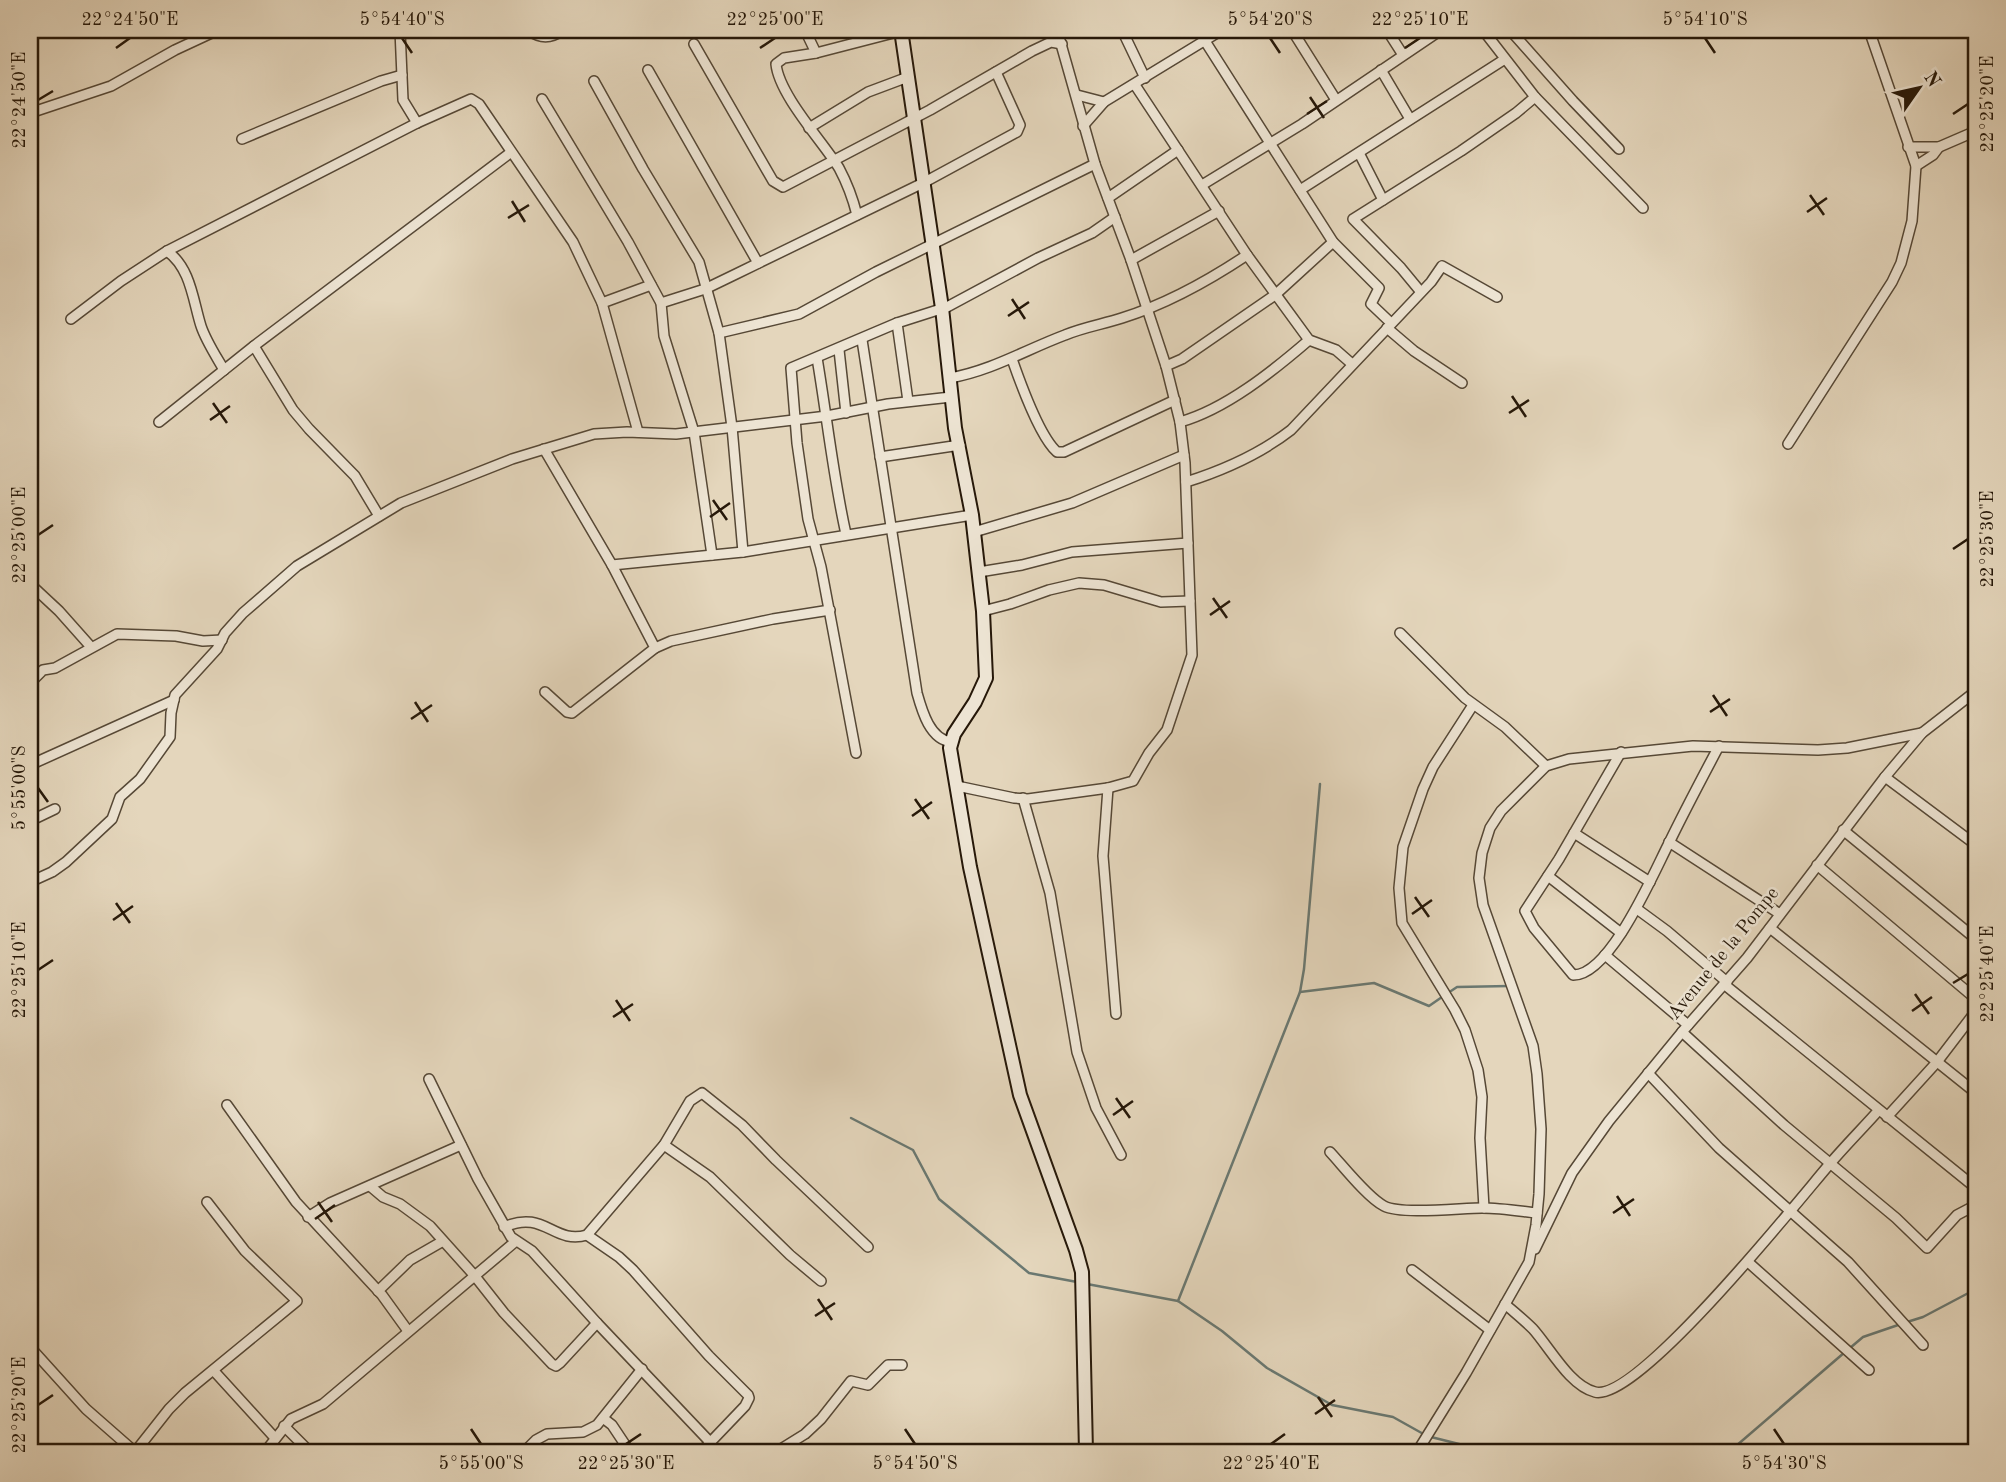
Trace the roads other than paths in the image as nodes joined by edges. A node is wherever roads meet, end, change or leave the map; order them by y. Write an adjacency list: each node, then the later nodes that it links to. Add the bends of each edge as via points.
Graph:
1 (218, 30): 36 (street, via 111,86)
2 (400, 30): 26 (street)
3 (527, 30): 4 (street, via 543,38)
4 (564, 30)
5 (805, 30): 20 (street)
6 (903, 30): 20 (street); 27 (street)
7 (1057, 30): 17 (street); 19 (street)
8 (1122, 30): 28 (street)
9 (1222, 30): 16 (street)
10 (1292, 30): 34 (street)
11 (1387, 30): 21 (street)
12 (1441, 30): 21 (street)
13 (1483, 30): 22 (street)
14 (1510, 30): 47 (street)
15 (1868, 30): 45 (street)
16 (1205, 41): 28 (street); 44 (street)
17 (1051, 42): 19 (street); 25 (street)
18 (694, 44): 51 (street, via 775,184 783,187)
19 (1062, 44): 31 (street)
20 (816, 53): 41 (street, via 784,58 776,64)
21 (1403, 55): 24 (street)
22 (1505, 59): 32 (street); 38 (street)
23 (648, 70): 68 (street)
24 (1381, 70): 34 (street); 38 (street)
25 (996, 72): 37 (street); 54 (street, via 1019,130)
26 (402, 75): 39 (street, via 403,100); 43 (street)
27 (908, 77): 37 (street); 41 (street, via 868,92)
28 (1145, 78): 30 (street)
29 (594, 81): 70 (street, via 696,255)
30 (1135, 85): 35 (street); 48 (street)
31 (1077, 95): 35 (street); 40 (street)
32 (1535, 97): 58 (street, via 1461,152); 59 (street)
33 (542, 99): 69 (street)
34 (1336, 100): 44 (street)
35 (1104, 102): 40 (street)
36 (30, 113)
37 (915, 117): 51 (street); 54 (street)
38 (1410, 118): 49 (street)
39 (417, 123): 50 (street, via 474,100); 65 (street)
40 (1083, 126): 52 (street)
41 (809, 128): 51 (street)
42 (1976, 131): 46 (street)
43 (242, 139)
44 (1270, 143): 55 (street); 56 (street)
45 (1908, 147): 46 (street); 53 (street)
46 (1939, 147): 53 (street)
47 (1619, 149)
48 (1178, 150): 55 (street); 57 (street)
49 (1359, 152): 56 (street); 58 (street)
50 (510, 153): 74 (street, via 573,242); 84 (street)
51 (834, 160): 61 (street)
52 (1095, 164): 57 (street); 64 (street)
53 (1916, 166): 105 (street, via 1912,220 1896,272)
54 (923, 183): 61 (street); 64 (street)
55 (1202, 185): 60 (street)
56 (1300, 190): 63 (street)
57 (1108, 198): 62 (street)
58 (1383, 200): 71 (street, via 1354,217 1354,222)
59 (1643, 208)
60 (1219, 211): 66 (street); 67 (street)
61 (857, 215): 68 (street)
62 (1115, 217): 67 (street); 76 (street)
63 (1333, 242): 72 (street); 80 (street, via 1379,288 1370,303)
64 (932, 246): 76 (street); 81 (street, via 799,314)
65 (167, 251): 78 (street); 90 (street, via 181,266 203,330)
66 (1247, 255): 72 (street); 77 (street)
67 (1131, 260): 77 (street)
68 (758, 263): 70 (street)
69 (651, 285): 74 (street); 75 (street)
70 (705, 289): 75 (street); 81 (street)
71 (1420, 291): 73 (street, via 1444,265); 80 (street)
72 (1275, 295): 83 (street); 89 (street)
73 (1497, 297)
74 (602, 303): 103 (street)
75 (661, 303): 104 (street, via 664,336)
76 (942, 308): 79 (street); 91 (street)
77 (1147, 309): 87 (street, via 1068,333); 89 (street)
78 (71, 319)
79 (897, 323): 82 (street); 95 (street)
80 (1389, 325): 88 (street); 92 (street, via 1414,351)
81 (719, 333): 102 (street)
82 (862, 340): 85 (street); 96 (street)
83 (1309, 340): 88 (street, via 1336,350); 101 (street, via 1220,405)
84 (254, 346): 90 (street); 112 (street, via 293,410 355,476)
85 (839, 350): 86 (street); 97 (street)
86 (817, 358): 98 (street); 99 (street, via 791,370)
87 (1012, 359): 91 (street); 94 (street, via 1029,403 1057,452)
88 (1352, 364): 110 (street, via 1276,442)
89 (1166, 366): 94 (street)
90 (224, 370): 100 (street)
91 (950, 378): 93 (street)
92 (1462, 383)
93 (951, 397): 95 (street); 106 (street)
94 (1175, 400): 101 (street)
95 (908, 401): 96 (street)
96 (871, 407): 97 (street); 109 (street)
97 (846, 413): 98 (street)
98 (827, 416): 99 (street); 115 (street)
99 (795, 419): 102 (street); 116 (street)
100 (159, 422)
101 (1180, 422): 108 (street)
102 (732, 427): 104 (street); 118 (street)
103 (638, 432): 104 (street); 107 (street, via 594,434)
104 (694, 432): 119 (street)
105 (1788, 444)
106 (960, 446): 109 (street); 111 (street)
107 (544, 449): 112 (street, via 401,503); 120 (street)
108 (1184, 455): 110 (street); 114 (street, via 1072,503)
109 (880, 457): 113 (street)
110 (1186, 482): 117 (street)
111 (972, 515): 113 (street); 114 (street)
112 (379, 516): 127 (street, via 297,566 243,613)
113 (891, 527): 115 (street); 136 (street, via 917,693 932,729 939,738)
114 (974, 532): 121 (street)
115 (846, 534): 116 (street)
116 (814, 541): 118 (street); 124 (street)
117 (1188, 543): 121 (street, via 1072,552); 123 (street)
118 (743, 552): 119 (street)
119 (712, 555): 120 (street)
120 (612, 565): 129 (street)
121 (979, 572): 125 (street)
122 (30, 584): 128 (street)
123 (1191, 601): 125 (street, via 1161,602 1104,585 1079,583); 144 (street, via 1192,655 1167,730 1133,781)
124 (830, 610): 129 (street, via 671,640); 139 (street)
125 (983, 611): 136 (street, via 986,678)
126 (1400, 633): 134 (street)
127 (222, 640): 128 (street, via 117,634); 133 (street)
128 (91, 647): 130 (street, via 43,670)
129 (655, 648): 132 (street, via 572,713)
130 (30, 683)
131 (1976, 691): 135 (street, Avenue de la Pompe)
132 (545, 692)
133 (174, 700): 140 (street); 154 (street, via 170,737 141,779 120,797 112,819 66,862)
134 (1473, 705): 141 (street, via 1505,726); 183 (street, via 1423,789 1399,869 1399,909 1402,923 1465,1030 1478,1070)
135 (1923, 733): 137 (street, via 1818,750); 142 (street, Avenue de la Pompe)
136 (952, 742): 143 (street)
137 (1719, 746): 138 (street); 150 (street)
138 (1621, 752): 141 (street); 149 (street)
139 (856, 753)
140 (30, 765)
141 (1546, 766): 185 (street, via 1514,796 1490,828 1479,878 1483,905 1532,1046 1537,1074 1541,1129)
142 (1885, 777): 148 (street, Avenue de la Pompe); 151 (street)
143 (957, 786): 145 (street); 219 (street, via 1020,1095 1082,1272)
144 (1108, 788): 145 (street); 165 (street, via 1104,877)
145 (1023, 797): 177 (street, via 1049,893 1077,1052 1096,1108)
146 (55, 809): 147 (street)
147 (30, 821)
148 (1843, 830): 152 (street, Avenue de la Pompe); 160 (street)
149 (1574, 834): 153 (street); 155 (street)
150 (1670, 842): 155 (street); 157 (street)
151 (1976, 845)
152 (1817, 865): 157 (street, Avenue de la Pompe); 163 (street)
153 (1548, 876): 159 (street); 161 (street, via 1525,911 1534,928 1573,975 1583,973)
154 (30, 882)
155 (1650, 882): 156 (street)
156 (1637, 909): 159 (street); 162 (street)
157 (1780, 914): 158 (street, Avenue de la Pompe)
158 (1770, 928): 162 (street, Avenue de la Pompe); 167 (street)
159 (1621, 933): 161 (street)
160 (1976, 940)
161 (1605, 955): 166 (street)
162 (1726, 984): 166 (street, Avenue de la Pompe); 172 (street)
163 (1976, 999)
164 (1976, 1011): 167 (street)
165 (1116, 1014)
166 (1685, 1029): 168 (street, Avenue de la Pompe); 178 (street)
167 (1937, 1062): 170 (street); 173 (street)
168 (1647, 1073): 184 (street, via 1719,1148); 192 (street, Avenue de la Pompe, via 1572,1173)
169 (429, 1079): 174 (street)
170 (1976, 1093)
171 (227, 1105): 186 (street)
172 (1878, 1111): 173 (street); 178 (street)
173 (1887, 1117): 180 (street)
174 (461, 1145): 179 (street); 187 (street)
175 (664, 1145): 188 (street); 191 (street, via 684,1109 702,1093 742,1125); 196 (street, via 710,1177)
176 (1330, 1152): 183 (street, via 1382,1205 1394,1209)
177 (1121, 1155)
178 (1830, 1164): 182 (street, via 1927,1248 1957,1215); 184 (street)
179 (370, 1186): 186 (street); 189 (street, via 418,1216)
180 (1976, 1188)
181 (208, 1202): 207 (street, via 253,1259 298,1300)
182 (1976, 1205)
183 (1484, 1208): 185 (street)
184 (1791, 1211): 193 (street); 202 (street, via 1848,1262)
185 (1537, 1213): 192 (street)
186 (308, 1217): 197 (street)
187 (504, 1227): 188 (street, via 540,1223 568,1237); 190 (street)
188 (587, 1235): 211 (street, via 620,1257 748,1395 745,1406)
189 (443, 1241): 195 (street); 197 (street, via 410,1260)
190 (516, 1241): 195 (street); 199 (street, via 532,1251)
191 (868, 1247)
192 (1529, 1262): 198 (street, Avenue de la Pompe)
193 (1748, 1262): 198 (street, via 1682,1332 1636,1372 1598,1394 1569,1374); 206 (street)
194 (1412, 1270): 200 (street)
195 (474, 1275): 199 (street, via 556,1366); 201 (street)
196 (821, 1281)
197 (378, 1291): 201 (street)
198 (1505, 1304): 200 (street, Avenue de la Pompe)
199 (597, 1323): 205 (street)
200 (1490, 1330): 220 (street, Avenue de la Pompe)
201 (408, 1331): 209 (street, via 323,1404 299,1413)
202 (1923, 1345)
203 (30, 1347): 212 (street, via 86,1409)
204 (902, 1365): 218 (street, via 888,1365 868,1385 851,1381 821,1419)
205 (642, 1369): 208 (street); 211 (street)
206 (1869, 1370)
207 (214, 1371): 210 (street); 212 (street, via 169,1409)
208 (603, 1418): 215 (street, via 583,1432 547,1434); 216 (street)
209 (284, 1426): 210 (street); 214 (street)
210 (275, 1438): 213 (street)
211 (710, 1442): 217 (street)
212 (135, 1452)
213 (265, 1452)
214 (310, 1452)
215 (524, 1452)
216 (630, 1452)
217 (701, 1452)
218 (776, 1452)
219 (1086, 1452)
220 (1417, 1452)

